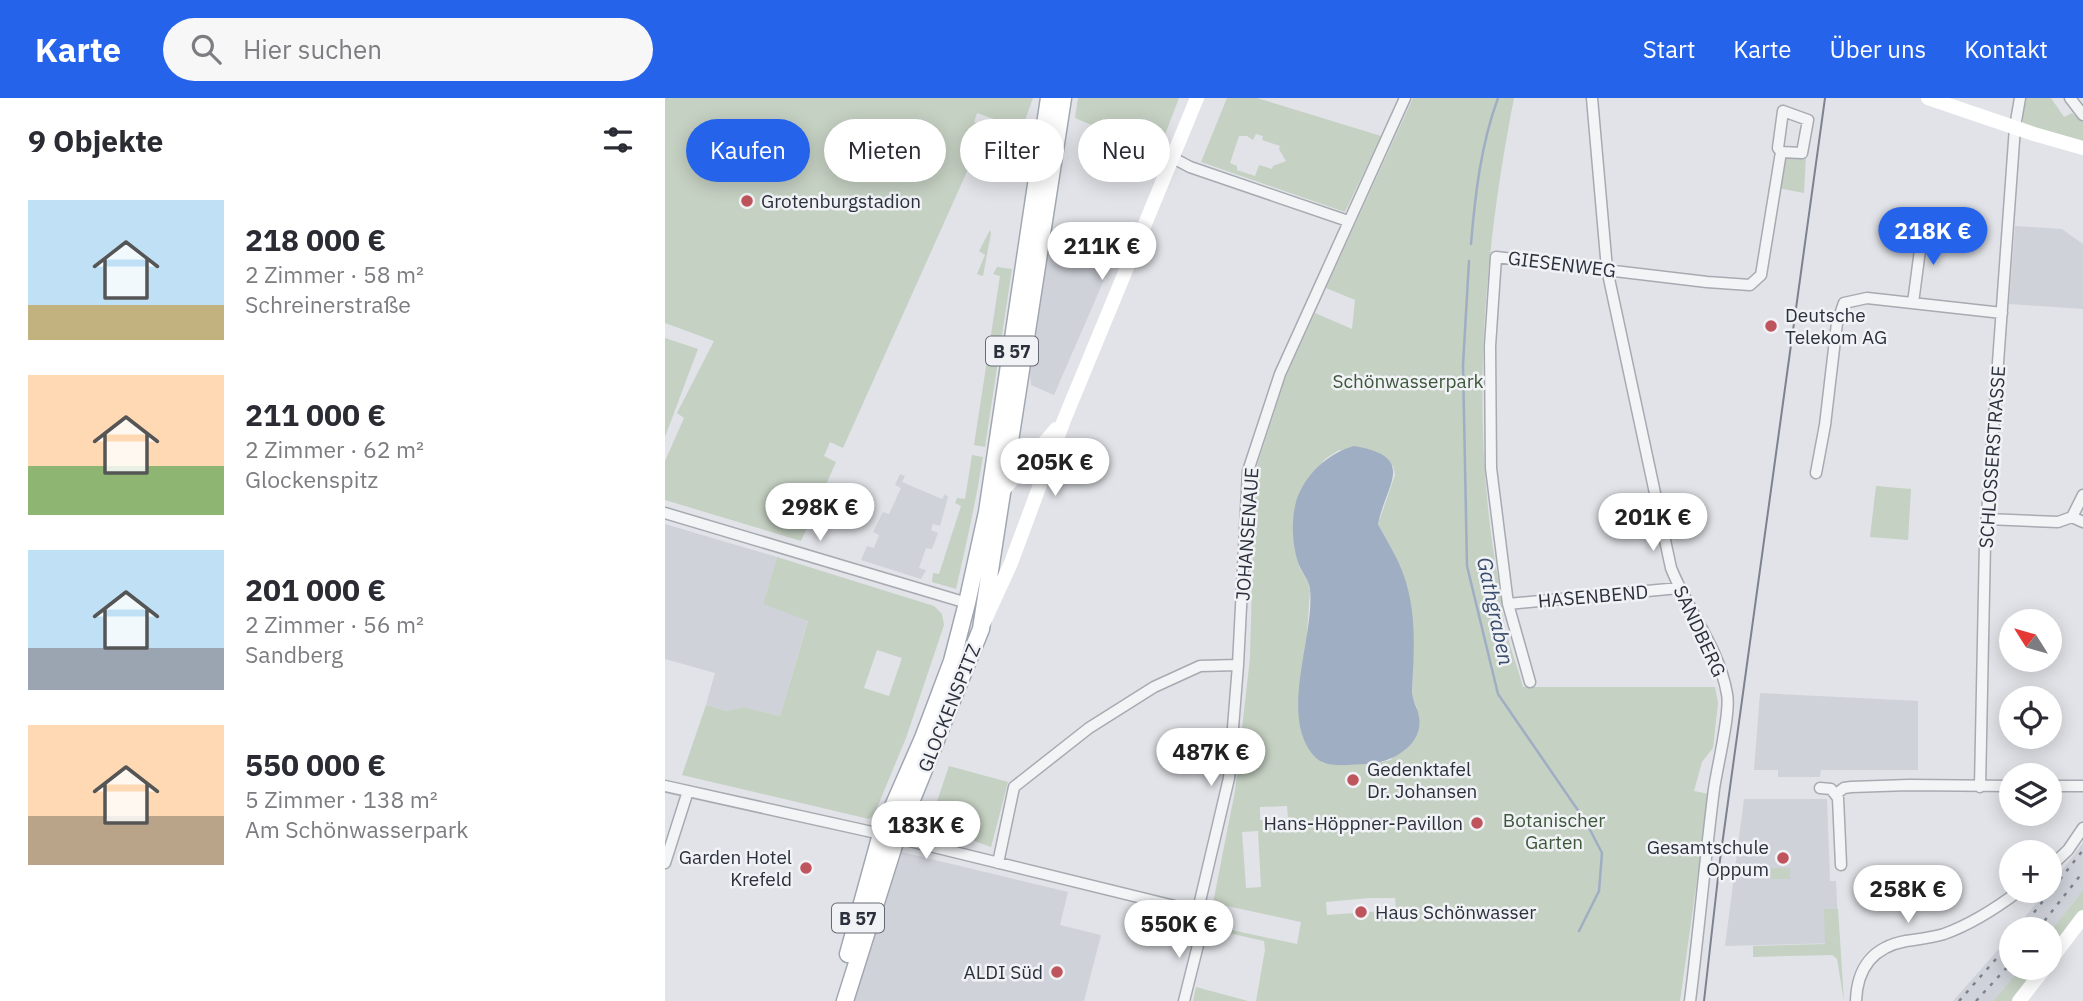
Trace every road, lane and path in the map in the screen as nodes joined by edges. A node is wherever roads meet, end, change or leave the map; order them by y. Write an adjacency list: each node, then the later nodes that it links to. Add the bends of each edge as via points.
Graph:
1 (1049, 98): 23 (main road, B 57)
2 (1063, 98): 21 (main road, B 57)
3 (1197, 98): 13 (main road, GLOCKENSPITZ)
4 (1405, 98): 14 (street, JOHANSENAUE)
5 (1592, 98): 16 (street, SANDBERG)
6 (1928, 98): 10 (main road)
7 (2020, 98): 10 (street, SCHLOSSERSTRASSE)
8 (2070, 98): 9 (street)
9 (2083, 115)
10 (2015, 127): 11 (main road); 18 (street, SCHLOSSERSTRASSE)
11 (2083, 148)
12 (1781, 152): 12 (street, GIESENWEG, via 1783,111 1808,120 1802,153); 16 (street, GIESENWEG, via 1761,275 1750,285)
13 (1173, 158): 14 (street); 19 (main road, GLOCKENSPITZ)
14 (1348, 220): 32 (street, JOHANSENAUE, via 1280,374 1248,471)
15 (1923, 227): 17 (street)
16 (1607, 269): 28 (street, SANDBERG); 30 (street, GIESENWEG, via 1496,257 1490,346 1491,468)
17 (1913, 303): 18 (street); 20 (street, via 1867,298 1844,303 1837,323)
18 (2002, 313): 26 (street, SCHLOSSERSTRASSE)
19 (1064, 419): 21 (main road, GLOCKENSPITZ); 31 (main road, GLOCKENSPITZ, via 1011,563)
20 (1816, 472)
21 (1002, 491): 23 (main road, GLOCKENSPITZ); 31 (main road, B 57)
22 (2083, 495): 25 (street)
23 (987, 512): 29 (main road, B 57)
24 (665, 513): 29 (street)
25 (2072, 517): 26 (street, via 2058,522); 27 (street)
26 (1987, 519): 39 (street, SCHLOSSERSTRASSE)
27 (2083, 522)
28 (1679, 588): 30 (street, HASENBEND); 56 (street, SANDBERG, via 1706,634 1728,698)
29 (967, 603): 43 (main road, GLOCKENSPITZ / B 57, via 947,674)
30 (1508, 604): 33 (street, GIESENWEG)
31 (981, 629): 43 (main road, GLOCKENSPITZ / B 57)
32 (1238, 665): 46 (street, via 1200,666 1154,687 1089,728 1014,787); 49 (street, JOHANSENAUE, via 1229,779)
33 (1530, 682)
34 (665, 786): 40 (street)
35 (2062, 786): 36 (street)
36 (2083, 786)
37 (1999, 787): 39 (street)
38 (1820, 788): 41 (street)
39 (1980, 788): 41 (street, via 1851,787)
40 (688, 791): 43 (street); 45 (street)
41 (1836, 794): 47 (street)
42 (2083, 828): 44 (street)
43 (889, 836): 46 (street); 53 (main road, GLOCKENSPITZ / B 57); 54 (main road, GLOCKENSPITZ / B 57)
44 (2062, 856)
45 (665, 863)
46 (998, 863): 49 (street)
47 (1841, 865)
48 (2003, 903): 57 (street, via 1966,925 1879,950 1863,968)
49 (1197, 914): 55 (street, JOHANSENAUE, via 1202,929)
50 (2083, 916): 51 (main road)
51 (2062, 944)
52 (2036, 980): 58 (main road)
53 (835, 1001)
54 (845, 1001)
55 (1184, 1001)
56 (1690, 1001)
57 (1856, 1001)
58 (2019, 1001)

